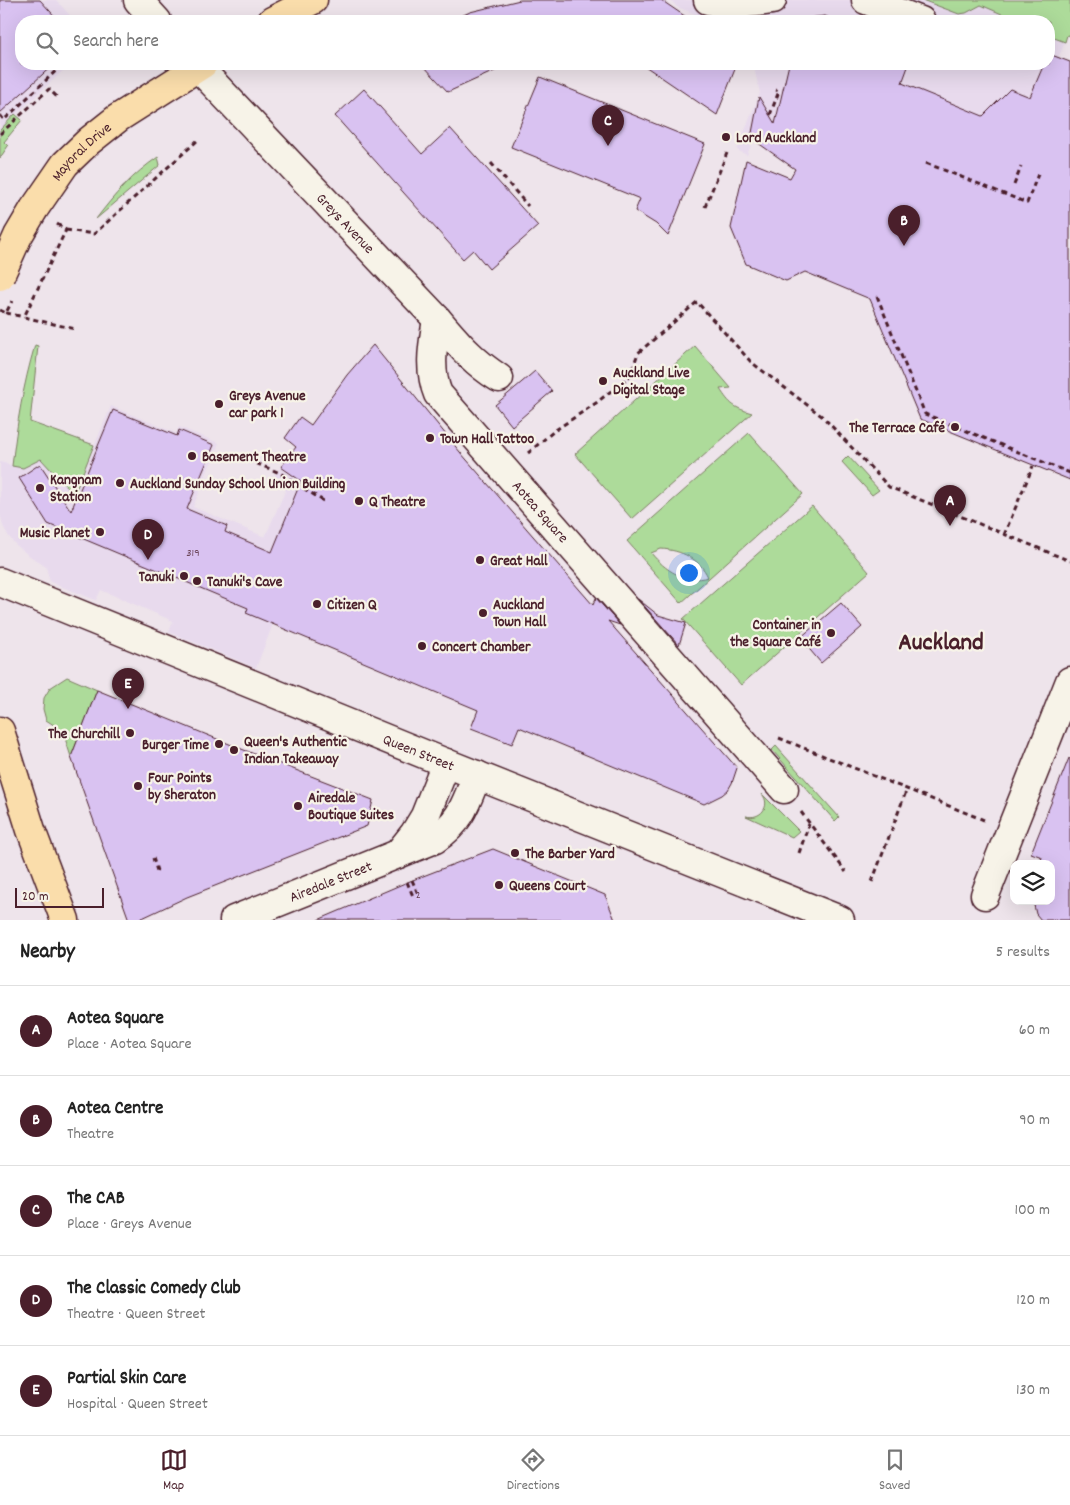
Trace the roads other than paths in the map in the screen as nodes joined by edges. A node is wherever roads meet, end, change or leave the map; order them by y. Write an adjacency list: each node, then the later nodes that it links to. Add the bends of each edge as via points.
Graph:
1 (138, 0): 6 (street)
2 (313, 0): 7 (main road)
3 (708, 0): 4 (street, via 728,4)
4 (772, 0)
5 (866, 0): 8 (street)
6 (152, 15)
7 (284, 15)
8 (905, 15)
9 (191, 70): 11 (main road, Mayoral Drive, bridge, via 118,118 65,164 44,216 15,242)
10 (204, 70): 12 (street, Greys Avenue)
11 (7, 286)
12 (437, 319): 13 (street, Greys Avenue, via 470,357); 19 (street, Aotea Square, via 432,355 438,394)
13 (499, 378)
14 (0, 582): 17 (street, Queen Street)
15 (1070, 682): 21 (street)
16 (0, 731): 22 (main road)
17 (446, 764): 18 (street, Queen Street); 20 (street, Airedale Street, via 425,816)
18 (477, 775): 20 (street, Airedale Street, via 464,808 447,832); 24 (street, Queen Street)
19 (784, 790)
20 (398, 854): 23 (street, Airedale Street)
21 (984, 895)
22 (64, 920)
23 (234, 920)
24 (840, 920)

